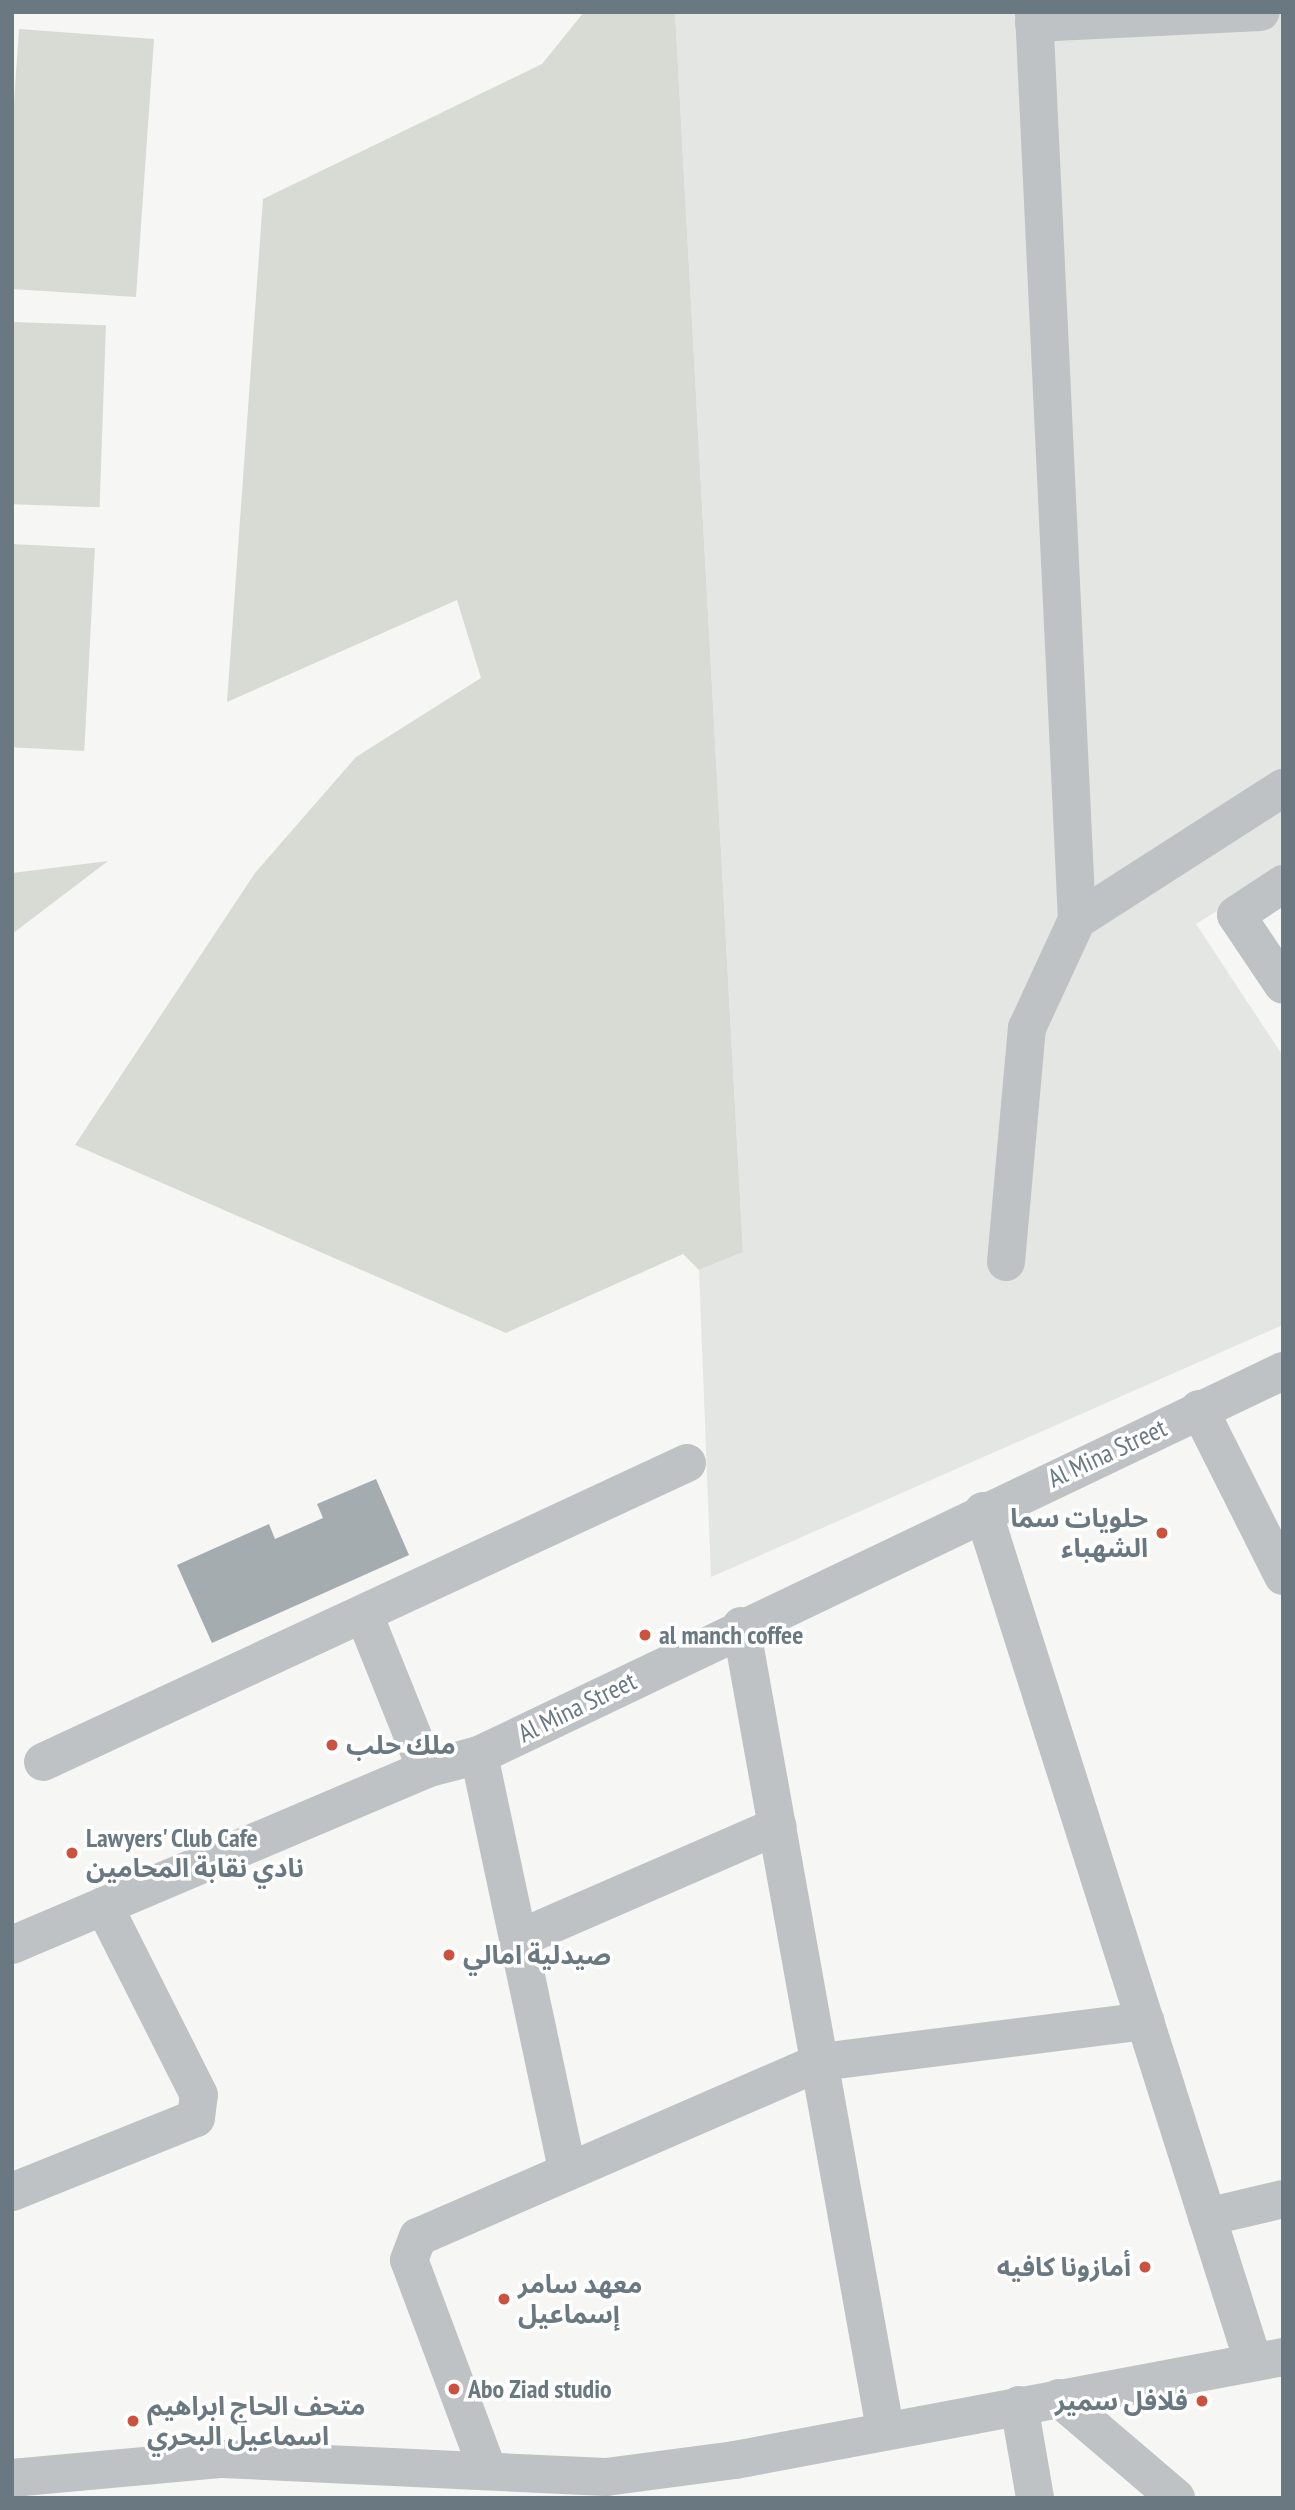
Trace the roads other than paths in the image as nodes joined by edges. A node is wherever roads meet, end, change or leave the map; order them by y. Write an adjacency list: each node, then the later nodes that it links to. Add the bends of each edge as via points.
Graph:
1 (1261, 12): 2 (street)
2 (1034, 18): 5 (street)
3 (1283, 789): 5 (street)
4 (1283, 884): 6 (street, via 1236,915)
5 (1077, 920): 7 (street, via 1027,1028)
6 (1283, 985)
7 (1006, 1262)
8 (1283, 1371): 9 (street, Al Mina Street)
9 (1199, 1409): 11 (street, Al Mina Street); 12 (street)
10 (687, 1463): 13 (street)
11 (983, 1511): 14 (street, Al Mina Street); 22 (street)
12 (1283, 1576)
13 (365, 1617): 16 (street); 17 (street)
14 (741, 1626): 15 (street, Al Mina Street); 18 (street)
15 (479, 1755): 17 (street, Al Mina Street); 20 (street)
16 (43, 1762)
17 (426, 1769): 19 (street, Al Mina Street)
18 (778, 1826): 20 (street); 23 (street)
19 (104, 1906): 21 (street, Al Mina Street); 25 (street, via 199,2095 196,2118)
20 (518, 1939): 24 (street)
21 (12, 1945)
22 (1145, 2021): 23 (street); 27 (street)
23 (821, 2062): 24 (street); 31 (street)
24 (567, 2171): 32 (street, via 418,2237 409,2260)
25 (12, 2192)
26 (1283, 2199): 27 (street)
27 (1207, 2217): 28 (street)
28 (1268, 2359): 29 (street)
29 (1059, 2398): 30 (street); 36 (street)
30 (1019, 2405): 31 (street); 35 (street)
31 (885, 2429): 34 (street)
32 (488, 2471): 33 (street, via 222,2459); 34 (street)
33 (12, 2478)
34 (608, 2487)
35 (1035, 2498)
36 (1176, 2498)

